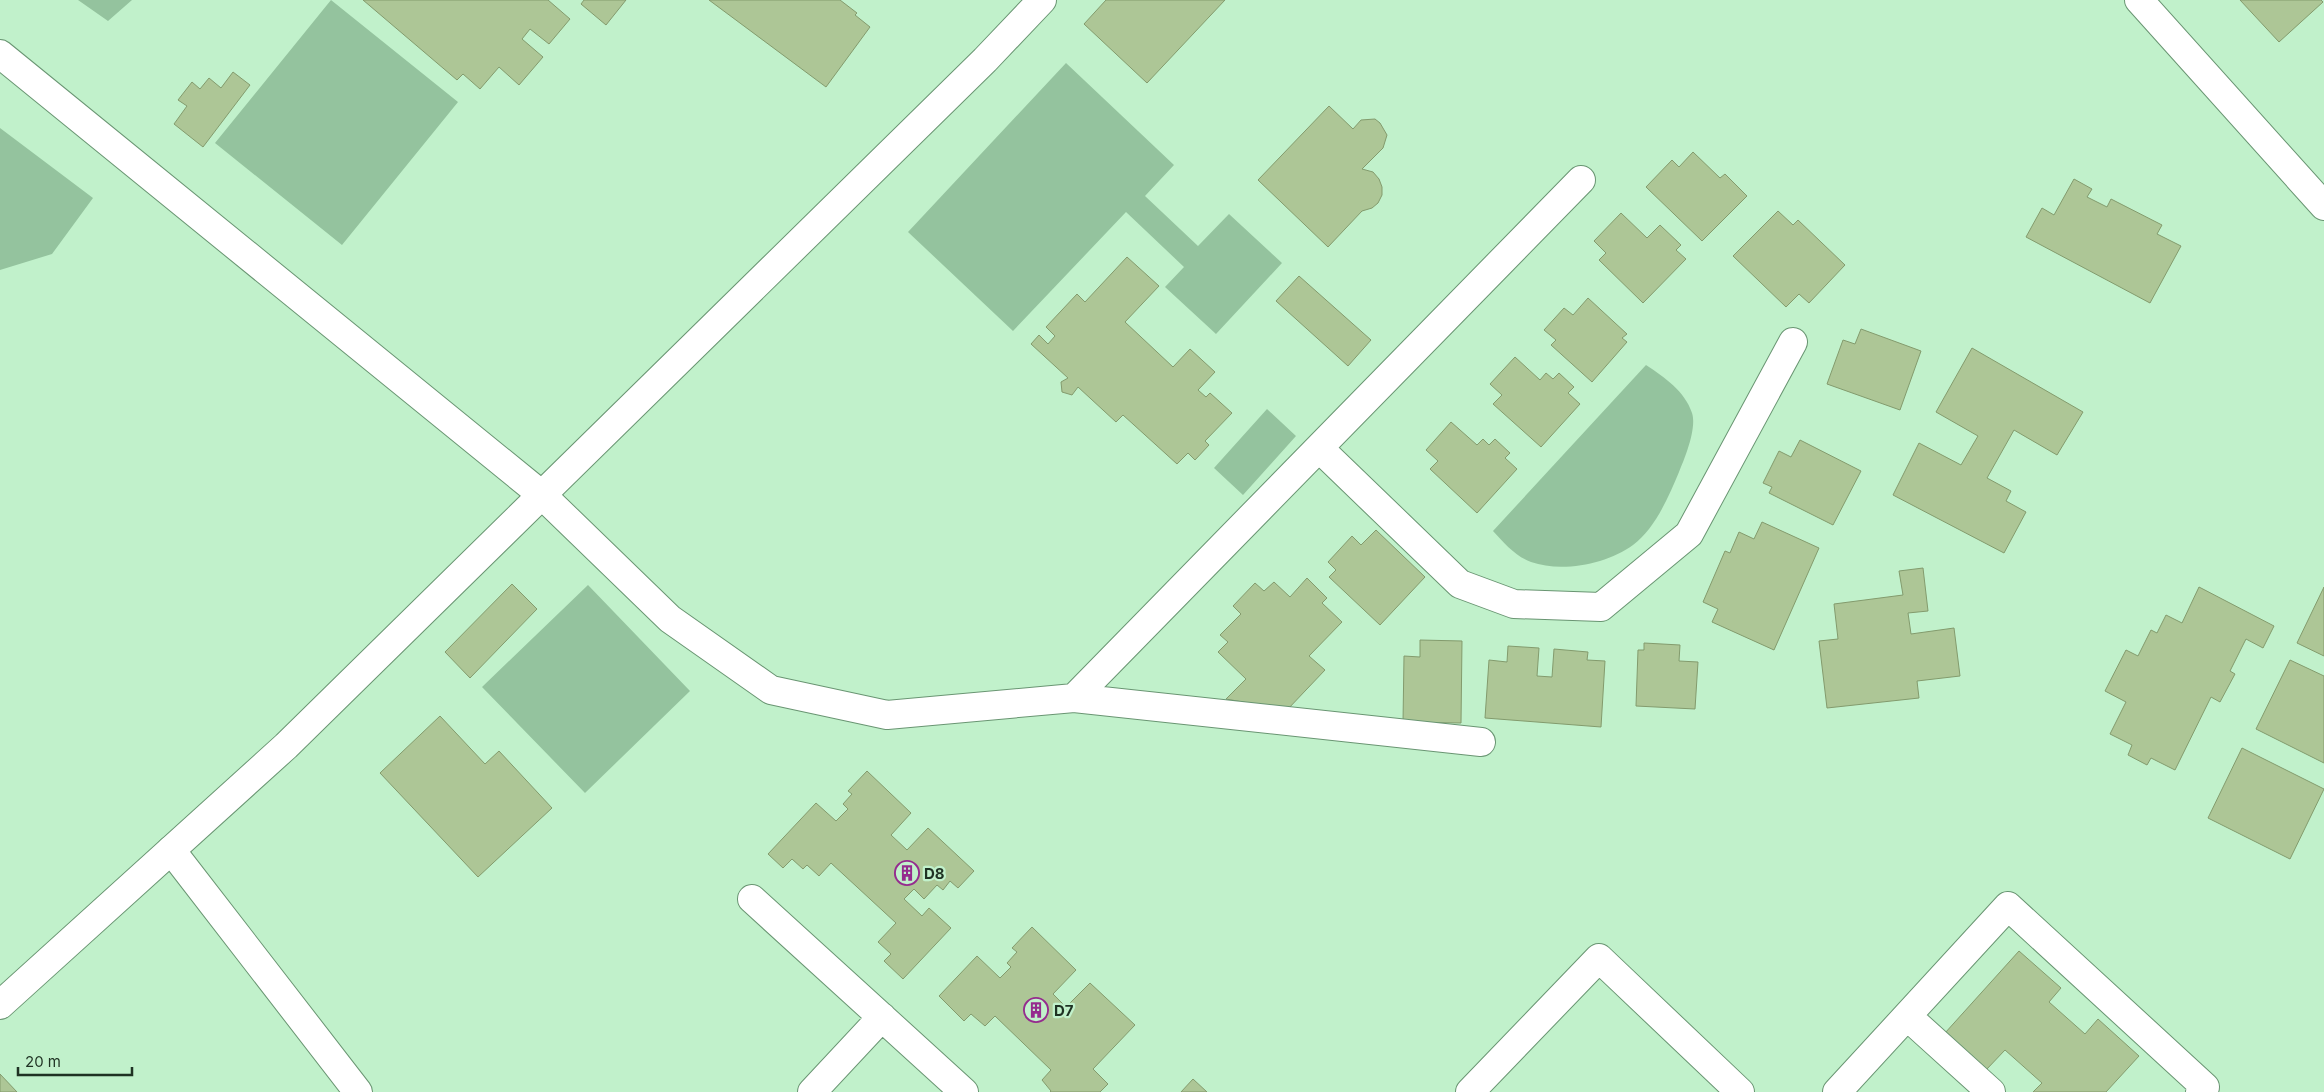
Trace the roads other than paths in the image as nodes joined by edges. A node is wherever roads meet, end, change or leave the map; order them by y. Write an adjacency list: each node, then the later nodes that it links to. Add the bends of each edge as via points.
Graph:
1 (1042, 0): 8 (street, via 978,67)
2 (2139, 0): 5 (street)
3 (0, 54): 8 (street)
4 (1581, 180): 7 (street)
5 (2324, 206)
6 (1793, 342): 7 (street, via 1689,534 1602,607 1514,604 1460,584)
7 (1319, 448): 9 (street)
8 (542, 495): 9 (street, via 670,619 771,690 887,715); 11 (street, via 286,746)
9 (1074, 698): 10 (street)
10 (1481, 742)
11 (171, 850): 13 (street); 16 (street)
12 (752, 899): 15 (street)
13 (0, 1005)
14 (1907, 1016): 21 (street); 22 (street); 23 (street, via 2008,906 2205,1088)
15 (882, 1017): 17 (street); 18 (street)
16 (358, 1092)
17 (812, 1092)
18 (963, 1092)
19 (1470, 1092): 20 (street, via 1599,958)
20 (1740, 1092)
21 (1838, 1092)
22 (1991, 1092)
23 (2200, 1092)

